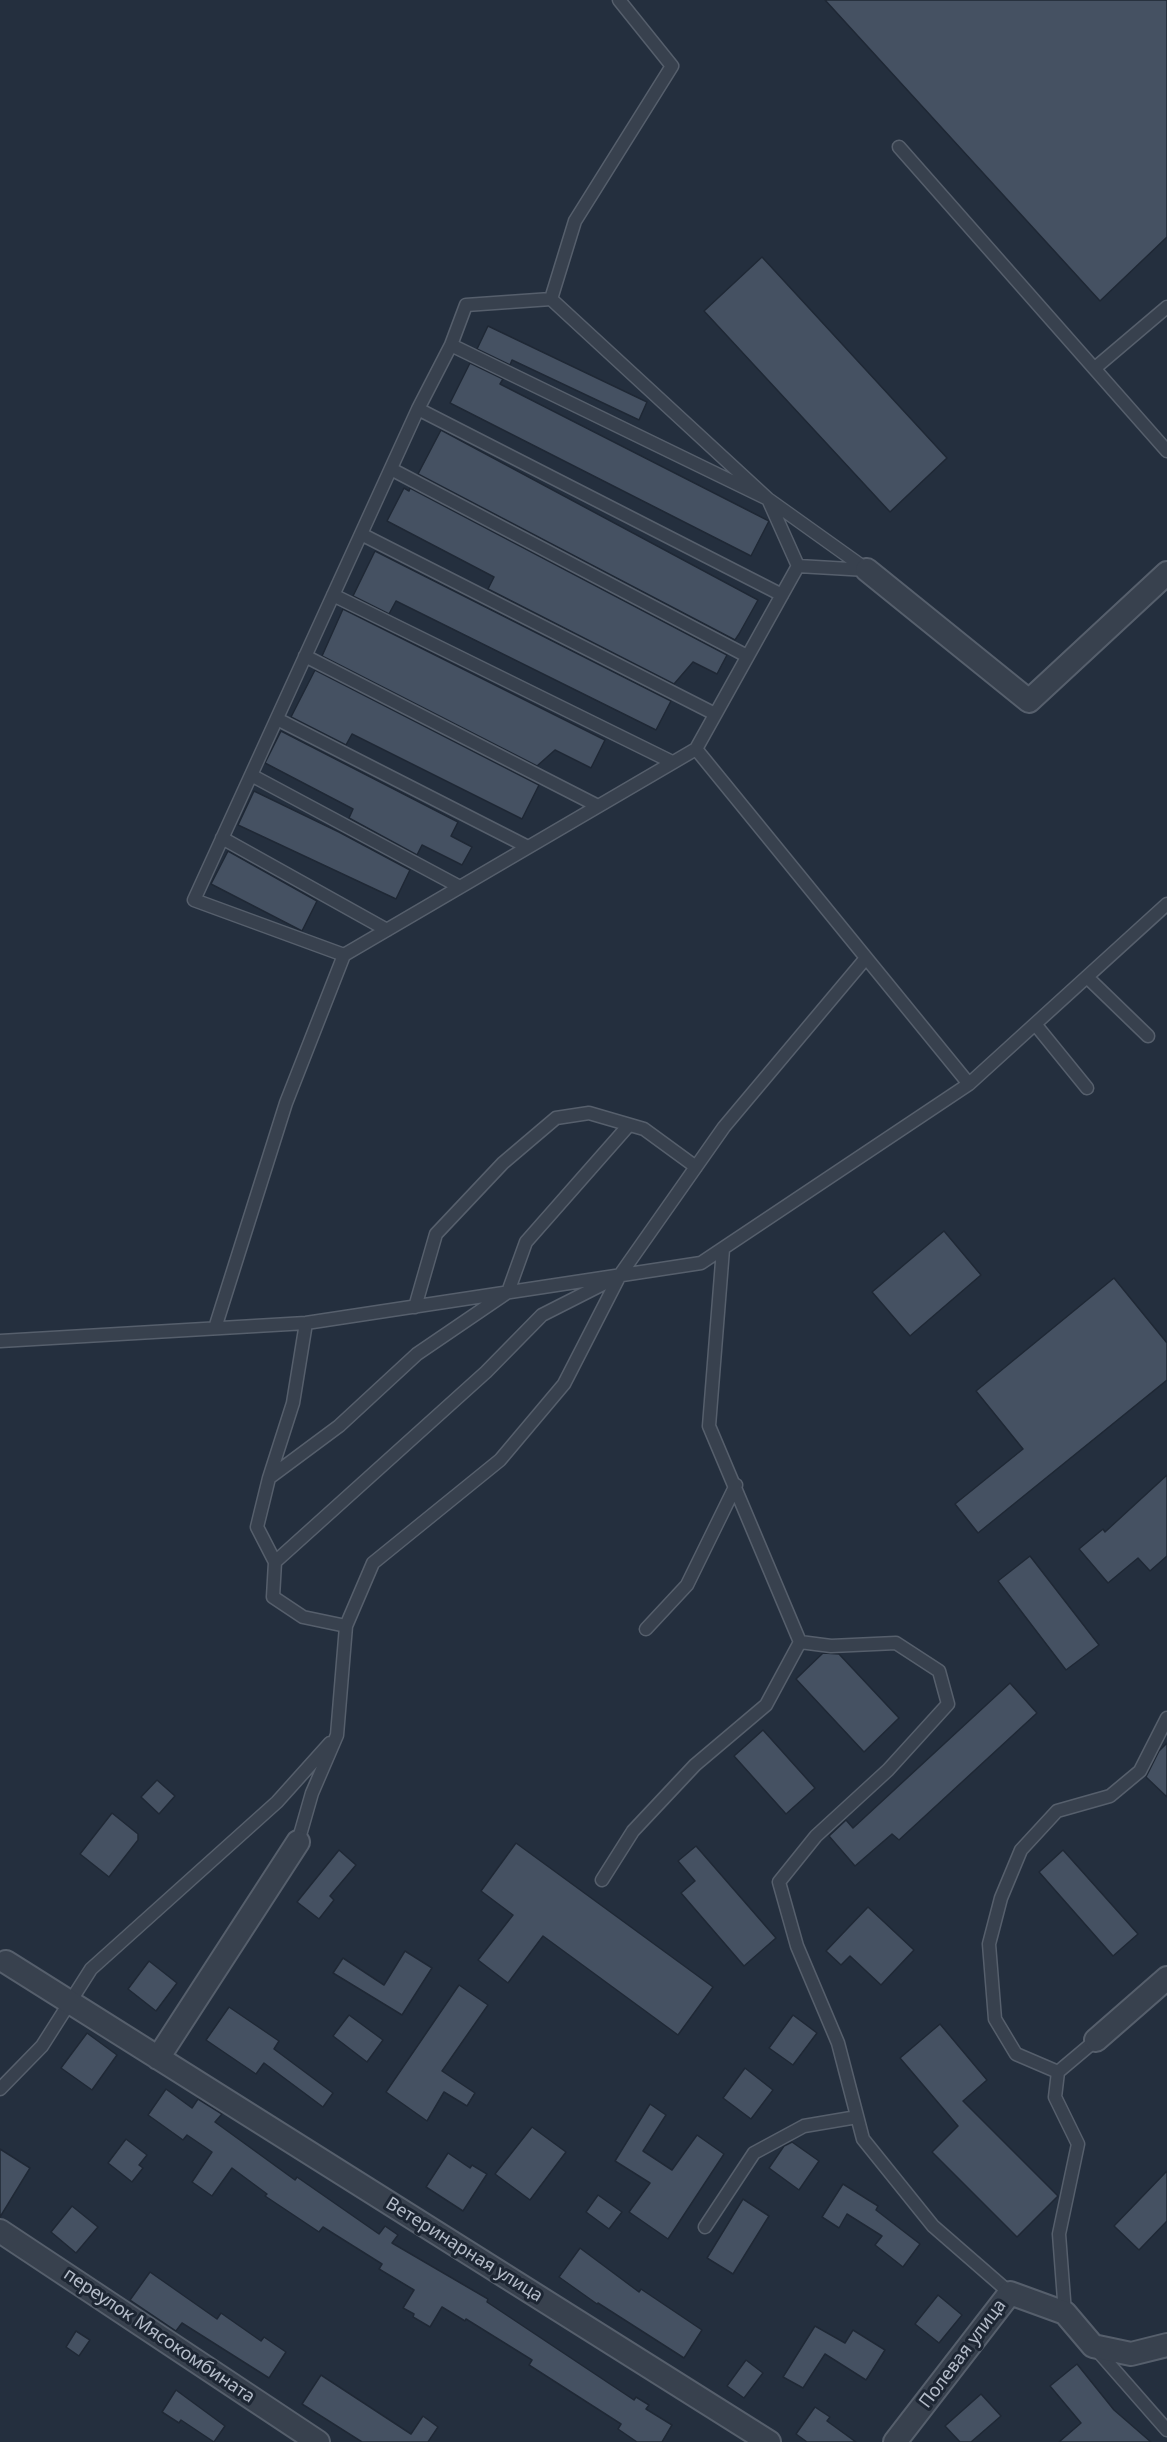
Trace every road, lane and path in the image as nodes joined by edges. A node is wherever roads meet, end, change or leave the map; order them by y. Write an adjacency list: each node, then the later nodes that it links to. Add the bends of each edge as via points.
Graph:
1 (619, 0): 3 (lane, via 672,66 575,221)
2 (899, 147): 6 (lane)
3 (551, 298): 5 (lane, via 466,305); 10 (lane)
4 (1167, 307): 6 (lane)
5 (452, 345): 7 (lane); 10 (lane)
6 (1095, 368): 8 (lane)
7 (418, 410): 9 (lane); 16 (lane)
8 (1167, 451)
9 (391, 469): 11 (lane); 18 (lane)
10 (768, 499): 12 (lane); 13 (lane)
11 (361, 534): 15 (lane); 19 (lane)
12 (798, 566): 13 (lane); 16 (lane)
13 (867, 570): 14 (street, via 1029,701)
14 (1167, 573)
15 (333, 595): 17 (lane); 22 (lane)
16 (782, 595): 18 (lane)
17 (305, 656): 20 (lane); 24 (lane)
18 (747, 656): 19 (lane)
19 (716, 714): 21 (lane)
20 (277, 719): 23 (lane); 26 (lane)
21 (696, 749): 22 (lane); 31 (lane)
22 (672, 762): 24 (lane)
23 (251, 775): 25 (lane); 27 (lane)
24 (598, 806): 26 (lane)
25 (222, 838): 29 (lane); 30 (lane, via 194,900)
26 (528, 848): 27 (lane)
27 (460, 887): 29 (lane)
28 (1167, 904): 32 (lane)
29 (387, 930): 30 (lane)
30 (344, 955): 44 (lane, via 286,1103)
31 (866, 958): 35 (lane); 38 (lane, via 724,1127)
32 (1088, 976): 33 (lane); 34 (lane)
33 (1035, 1024): 35 (lane); 36 (lane)
34 (1149, 1036)
35 (969, 1084): 39 (lane)
36 (1087, 1088)
37 (628, 1125): 38 (lane, via 644,1130); 41 (lane, via 526,1242); 42 (lane, via 588,1113 556,1118 502,1163 436,1234)
38 (696, 1167): 40 (lane)
39 (723, 1249): 40 (lane, via 701,1263); 47 (lane, via 709,1426)
40 (620, 1275): 41 (lane); 48 (lane, via 542,1315 486,1372); 49 (lane, via 564,1384 500,1460 374,1563)
41 (508, 1292): 42 (lane); 46 (lane, via 417,1354 339,1426)
42 (415, 1307): 43 (lane)
43 (306, 1323): 44 (lane); 46 (lane, via 293,1403)
44 (215, 1328): 45 (lane)
45 (0, 1341)
46 (269, 1478): 48 (lane, via 257,1527)
47 (736, 1485): 50 (lane, via 687,1585); 51 (lane)
48 (275, 1562): 49 (lane, via 273,1597 303,1617)
49 (346, 1626): 53 (lane)
50 (646, 1629)
51 (800, 1642): 55 (lane, via 766,1705 695,1765 633,1832); 63 (lane, via 831,1646 896,1642 939,1671 948,1704 888,1770 816,1836 779,1882 797,1946 838,2043)
52 (1167, 1718): 61 (lane, via 1140,1771 1110,1796 1057,1811 1021,1850 1001,1898 989,1944 995,2019 1016,2054)
53 (337, 1736): 54 (lane, via 312,1793); 58 (lane, via 277,1802 91,1969)
54 (298, 1842): 60 (street)
55 (602, 1880)
56 (6, 1962): 58 (street, Ветеринарная улица)
57 (1167, 1978): 59 (street)
58 (69, 2001): 60 (street, Ветеринарная улица); 62 (lane, via 42,2046)
59 (1096, 2040): 61 (lane)
60 (158, 2058): 72 (street, Ветеринарная улица)
61 (1058, 2072): 67 (lane, via 1055,2097 1078,2144 1059,2234)
62 (0, 2089)
63 (857, 2117): 64 (lane, via 804,2126 754,2153); 66 (lane, via 863,2139 933,2226)
64 (705, 2228)
65 (0, 2231): 71 (street, переулок Мясокомбината)
66 (1010, 2293): 67 (street, Полевая улица); 73 (street, Полевая улица)
67 (1065, 2313): 69 (street, Полевая улица)
68 (1167, 2345): 69 (street, via 1131,2354)
69 (1093, 2346): 70 (lane)
70 (1167, 2430)
71 (318, 2442)
72 (769, 2442)
73 (896, 2442)

